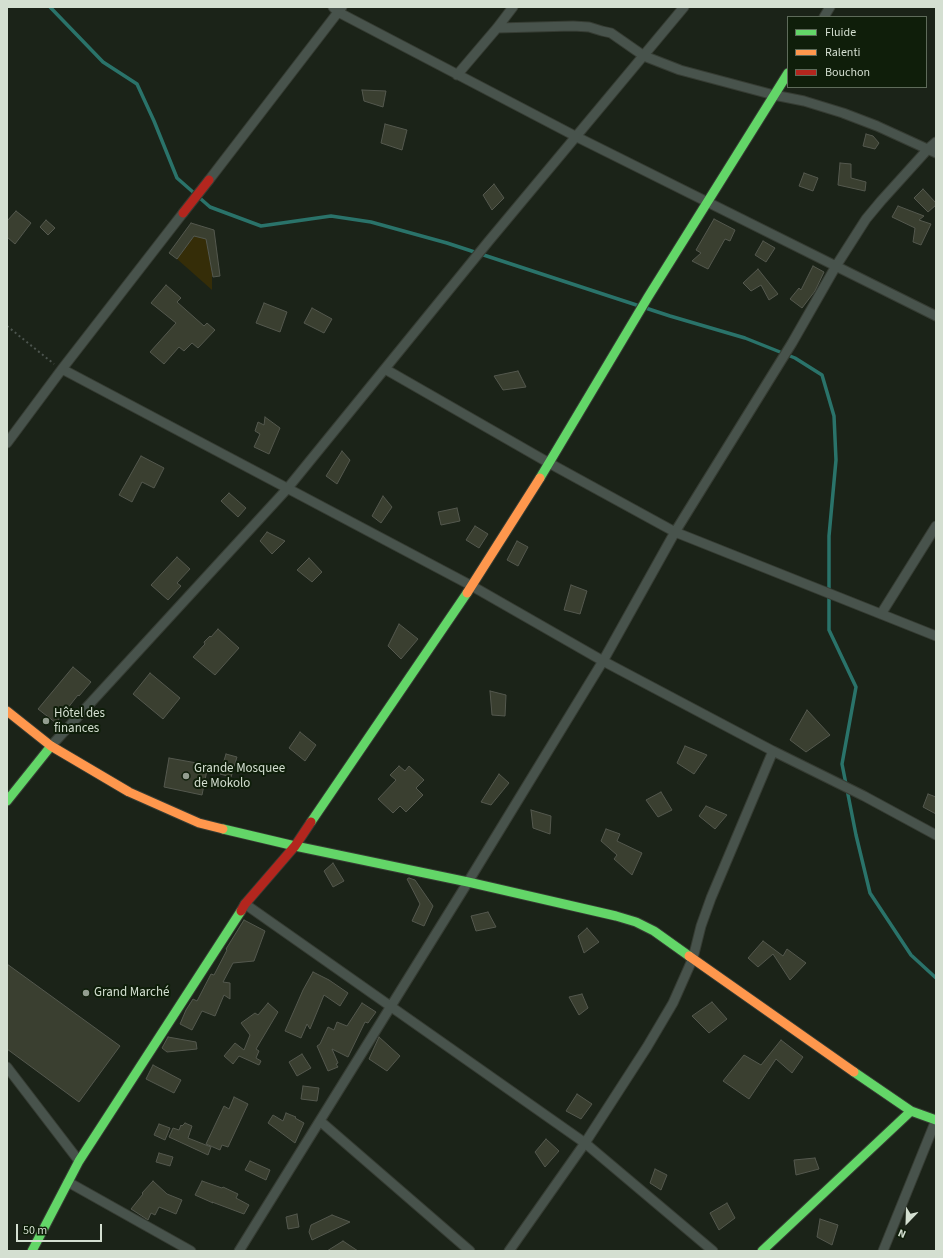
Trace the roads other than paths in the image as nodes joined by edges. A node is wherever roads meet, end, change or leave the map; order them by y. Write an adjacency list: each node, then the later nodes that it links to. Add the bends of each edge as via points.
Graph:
1 (513, 7): 6 (street)
2 (684, 7): 7 (street)
3 (830, 7): 5 (street)
4 (338, 9): 8 (street); 17 (street)
5 (825, 16)
6 (497, 28): 7 (street, via 588,27 611,33); 8 (street)
7 (644, 56): 10 (street, via 680,70); 11 (street)
8 (457, 75): 11 (street)
9 (787, 75): 10 (street)
10 (774, 95): 13 (street, via 843,113); 14 (street)
11 (577, 137): 14 (street); 18 (street)
12 (936, 142): 13 (street)
13 (932, 151): 15 (street, via 871,213)
14 (707, 202): 15 (street); 20 (street)
15 (836, 266): 16 (street); 23 (street, via 792,343)
16 (936, 316)
17 (62, 369): 19 (street); 21 (street)
18 (386, 369): 20 (street); 21 (street)
19 (7, 443)
20 (549, 463): 23 (street); 24 (street)
21 (287, 489): 24 (street); 29 (street)
22 (936, 526): 25 (street)
23 (675, 532): 25 (street); 27 (street)
24 (472, 586): 27 (street); 33 (street)
25 (881, 614): 26 (street)
26 (936, 636)
27 (603, 661): 30 (street); 34 (street)
28 (7, 711): 29 (street)
29 (51, 746): 31 (street); 33 (street, via 129,792 199,823)
30 (773, 751): 32 (street, via 834,780); 36 (street, via 711,898)
31 (7, 801)
32 (936, 835)
33 (295, 846): 34 (street); 35 (street)
34 (468, 882): 36 (street, via 636,922 654,931); 37 (street)
35 (245, 904): 37 (street); 43 (street)
36 (693, 958): 39 (street); 42 (street, via 673,1003 651,1041)
37 (391, 1007): 41 (street); 42 (street)
38 (7, 1067): 43 (street)
39 (911, 1111): 40 (street); 51 (street)
40 (936, 1120): 52 (street)
41 (320, 1121): 47 (street); 48 (street)
42 (585, 1143): 49 (street); 50 (street)
43 (79, 1161): 44 (street)
44 (68, 1182): 45 (street); 46 (street)
45 (32, 1251)
46 (192, 1251)
47 (239, 1251)
48 (470, 1251)
49 (509, 1251)
50 (713, 1251)
51 (762, 1251)
52 (883, 1251)

